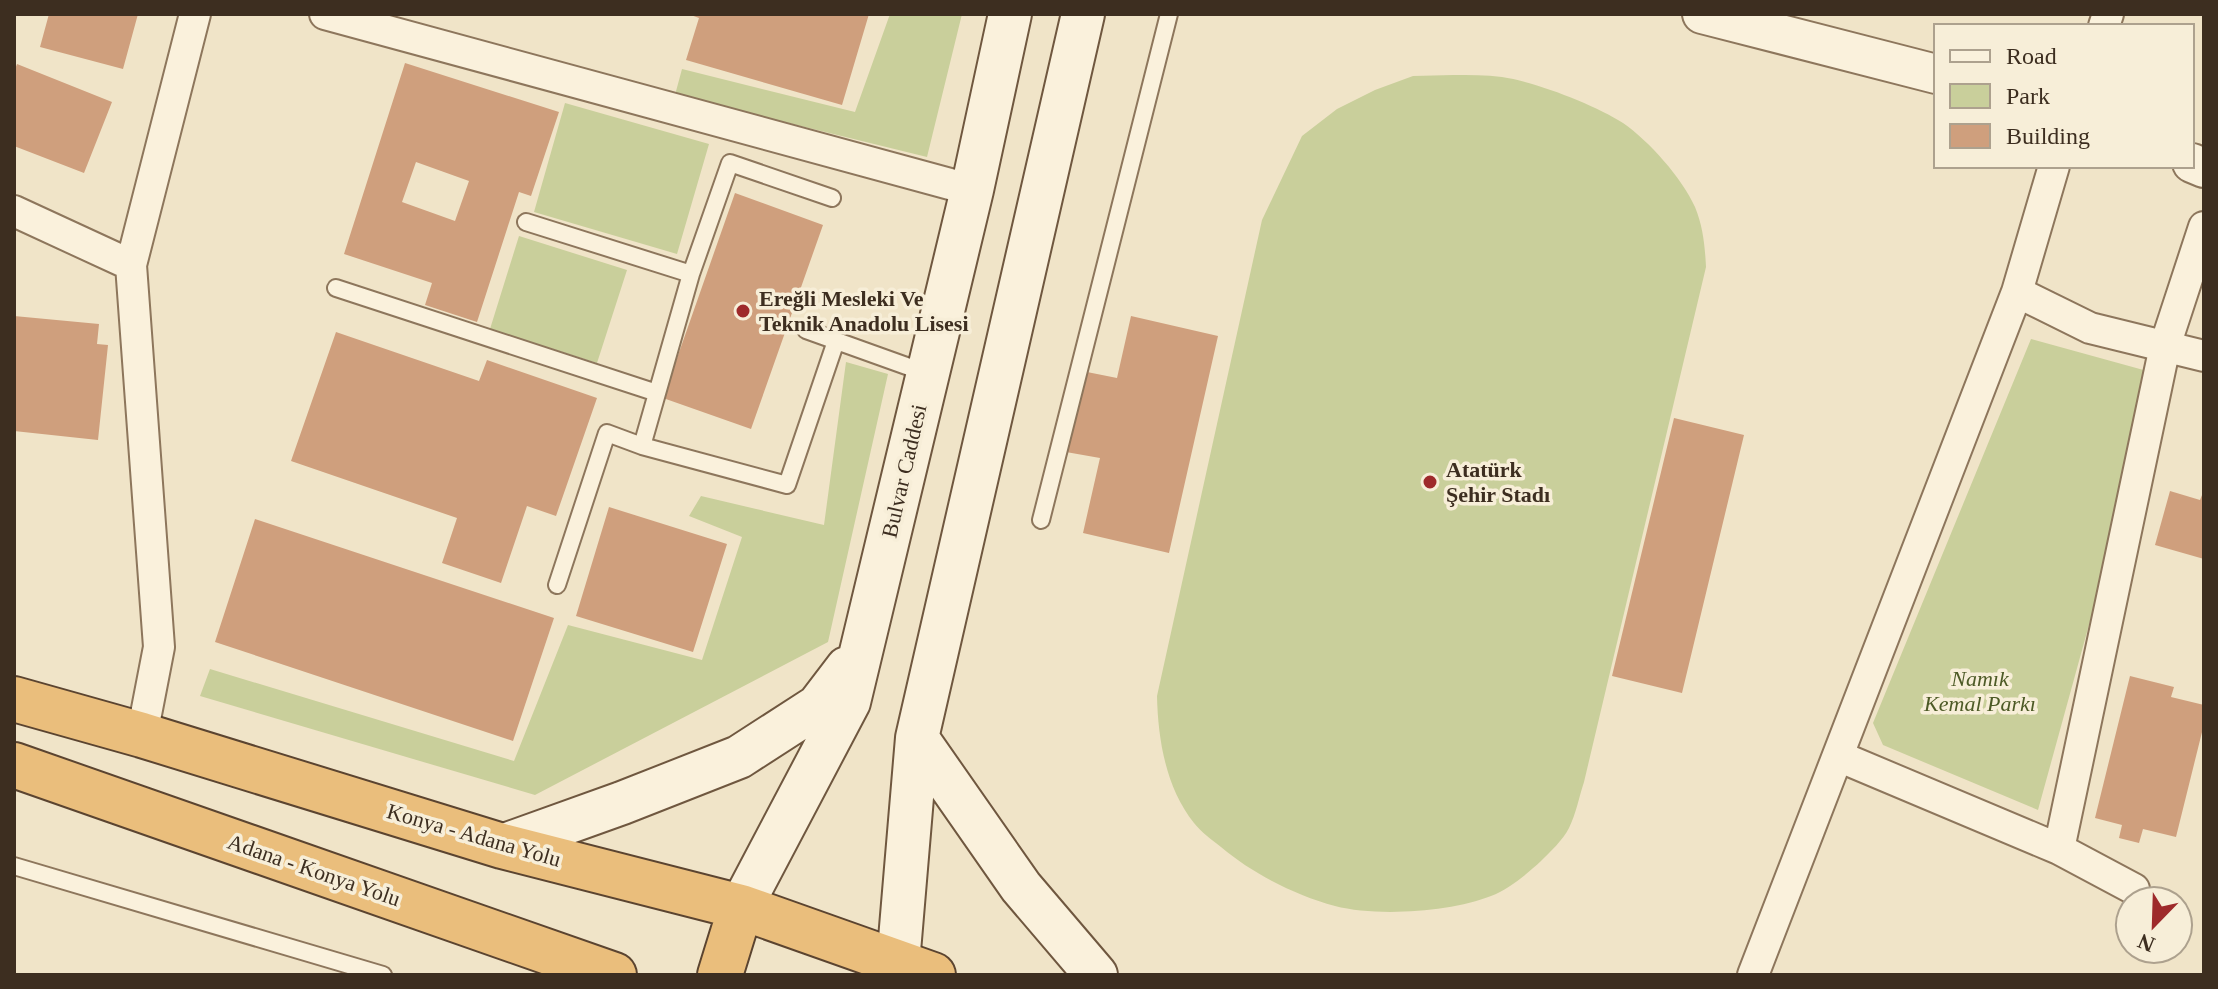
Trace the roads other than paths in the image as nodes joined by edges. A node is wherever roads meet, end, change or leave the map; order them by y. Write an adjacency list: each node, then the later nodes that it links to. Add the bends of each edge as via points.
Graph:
1 (195, 14): 14 (street)
2 (325, 14): 9 (street)
3 (1010, 14): 9 (main road, Bulvar Caddesi)
4 (1083, 14): 30 (main road)
5 (1169, 14): 25 (lane)
6 (1702, 14): 7 (street)
7 (1934, 73)
8 (2053, 168): 17 (street)
9 (972, 190): 22 (main road, Bulvar Caddesi)
10 (832, 198): 15 (lane, via 730,163)
11 (14, 211): 14 (street)
12 (526, 222): 15 (lane)
13 (2204, 227): 20 (street)
14 (131, 265): 29 (street, via 159,647)
15 (691, 274): 23 (lane)
16 (336, 288): 23 (lane)
17 (2017, 292): 20 (street, via 2090,328); 31 (street)
18 (806, 330): 19 (lane)
19 (836, 341): 22 (lane); 24 (lane, via 787,485)
20 (2165, 346): 21 (street); 34 (street)
21 (2204, 356)
22 (927, 374): 27 (main road, Bulvar Caddesi)
23 (657, 393): 24 (lane)
24 (642, 446): 26 (lane, via 607,433)
25 (1041, 520)
26 (557, 585)
27 (862, 648): 33 (main road, via 818,706 739,757); 37 (main road, Bulvar Caddesi, via 849,702)
28 (14, 699): 29 (highway, Konya - Adana Yolu)
29 (142, 735): 33 (highway, Konya - Adana Yolu)
30 (917, 738): 38 (main road); 42 (main road, via 1021,887)
31 (1838, 756): 34 (street); 43 (street)
32 (21, 775): 40 (highway, Adana - Konya Yolu)
33 (502, 846): 37 (highway, Konya - Adana Yolu)
34 (2059, 849): 36 (street)
35 (14, 866): 39 (lane)
36 (2126, 885)
37 (741, 907): 38 (highway, Konya - Adana Yolu); 41 (highway)
38 (908, 971)
39 (383, 975)
40 (614, 975)
41 (720, 975)
42 (1096, 975)
43 (1753, 975)

